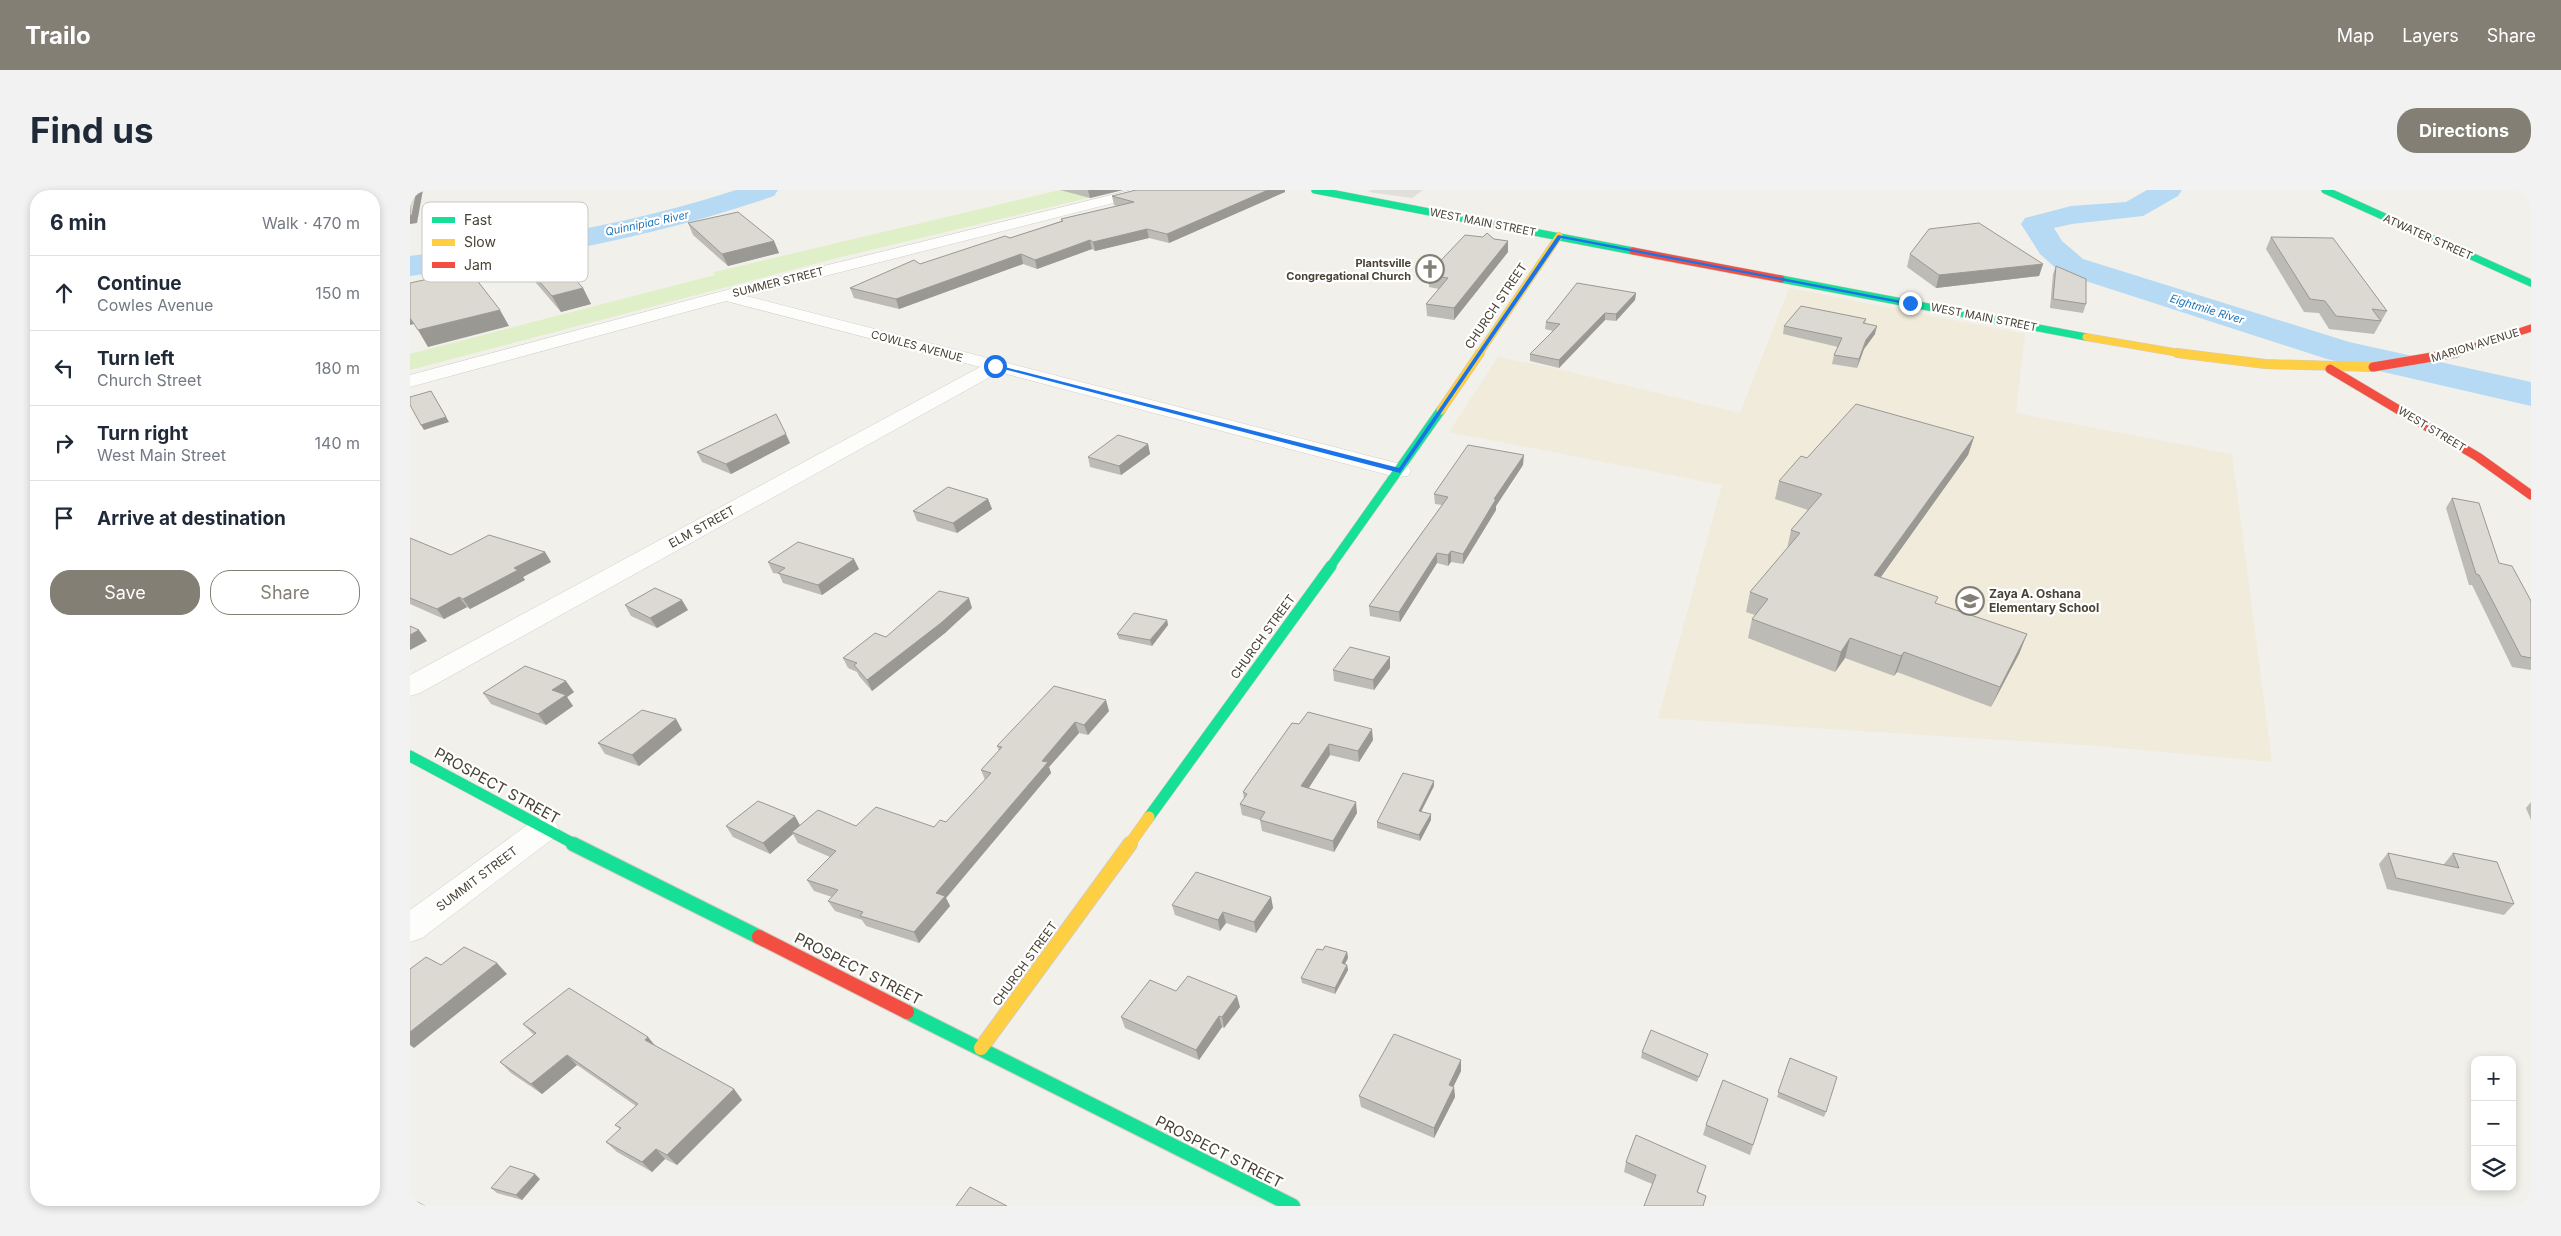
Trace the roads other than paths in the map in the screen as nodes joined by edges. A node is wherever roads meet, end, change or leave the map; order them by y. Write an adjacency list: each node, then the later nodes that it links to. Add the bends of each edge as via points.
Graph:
1 (1148, 190): 6 (street, SUMMER STREET)
2 (1316, 190): 4 (main road, WEST MAIN STREET)
3 (2325, 190): 5 (main road, ATWATER STREET)
4 (1559, 236): 9 (main road, WEST MAIN STREET, via 2183,355 2282,367); 11 (main road, CHURCH STREET)
5 (2531, 283)
6 (725, 296): 8 (street, COWLES AVENUE); 10 (street, SUMMER STREET)
7 (2531, 328): 9 (main road, MARION AVENUE, via 2452,354 2414,362)
8 (995, 366): 11 (street, COWLES AVENUE); 13 (street, ELM STREET)
9 (2330, 369): 12 (main road, WEST STREET, via 2478,457)
10 (410, 381)
11 (1400, 471): 17 (main road, CHURCH STREET)
12 (2531, 495)
13 (410, 688)
14 (410, 756): 15 (main road, PROSPECT STREET)
15 (544, 829): 16 (street, SUMMIT STREET); 17 (main road, PROSPECT STREET)
16 (410, 928)
17 (981, 1048): 18 (main road, PROSPECT STREET)
18 (1293, 1206)

